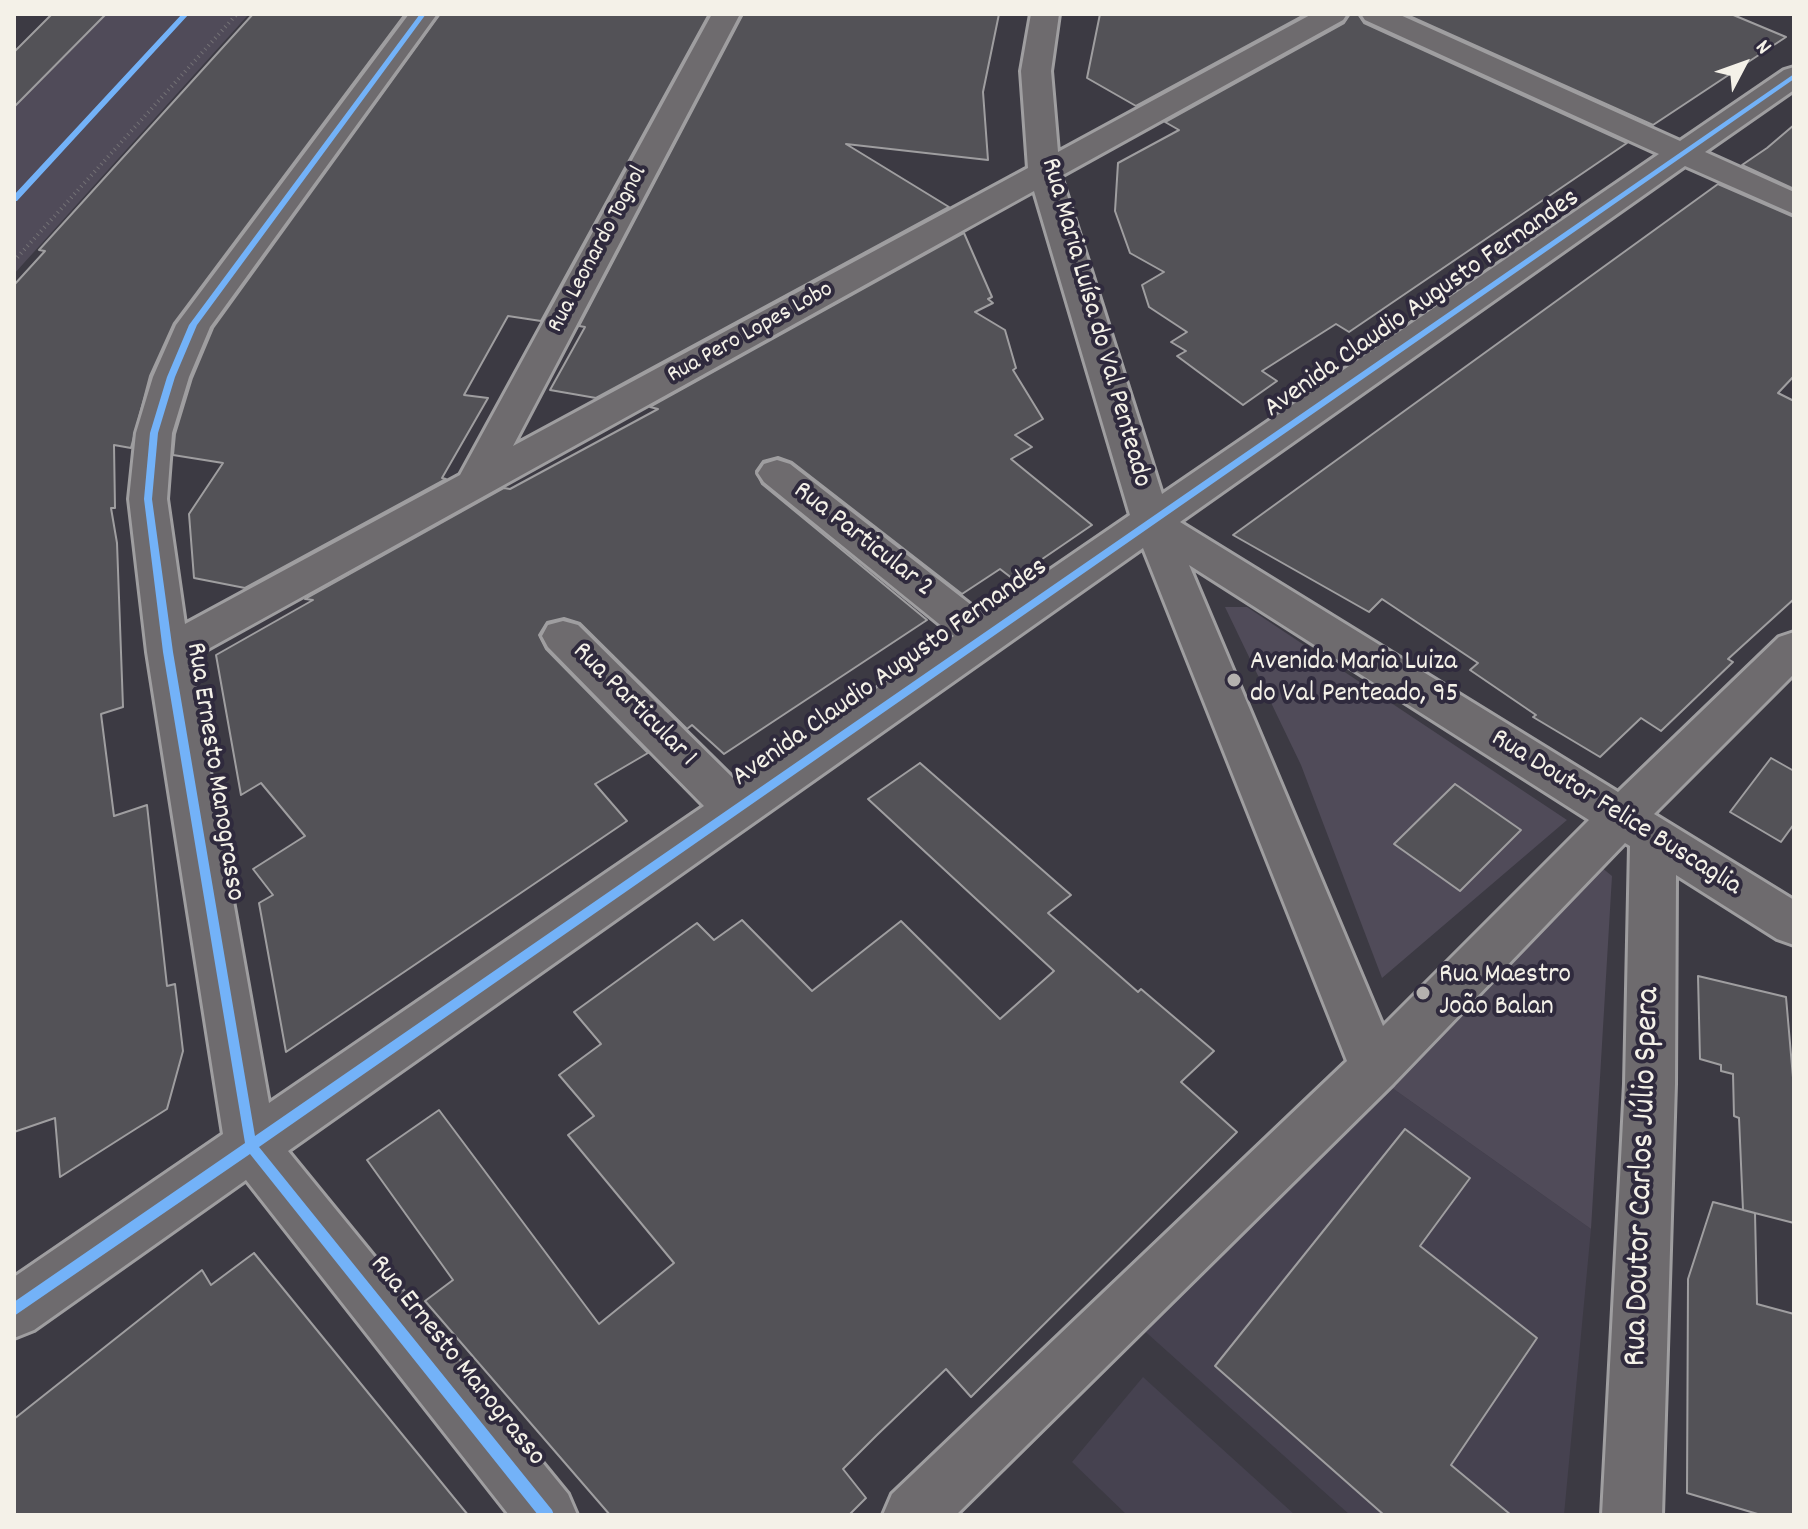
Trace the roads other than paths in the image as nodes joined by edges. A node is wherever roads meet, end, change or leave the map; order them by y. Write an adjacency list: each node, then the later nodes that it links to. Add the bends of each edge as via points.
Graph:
1 (423, 14): 16 (street, Rua Ernesto Manograsso, via 193,325 171,377 154,433 148,499)
2 (726, 14): 11 (street, Rua Leonardo Tognol)
3 (1045, 14): 8 (street, Rua Maria Luísa do Val Penteado, via 1036,71)
4 (1333, 14): 8 (street, Rua Pero Lopes Lobo)
5 (1375, 14): 7 (street)
6 (1794, 76): 7 (street, Avenida Claudio Augusto Fernandes)
7 (1680, 155): 9 (street); 12 (street, Avenida Claudio Augusto Fernandes)
8 (1044, 173): 11 (street, Rua Pero Lopes Lobo); 12 (street, Rua Maria Luísa do Val Penteado)
9 (1794, 204)
10 (777, 473): 14 (street, Rua Particular 2)
11 (473, 486): 16 (street, Rua Pero Lopes Lobo)
12 (1152, 523): 14 (street, Avenida Claudio Augusto Fernandes); 18 (street, Rua Doutor Felice Buscaglia); 20 (street, Rua Maria Luísa do Val Penteado)
13 (563, 636): 17 (street, Rua Particular 1)
14 (985, 638): 17 (street, Avenida Claudio Augusto Fernandes)
15 (1794, 648): 18 (street)
16 (168, 652): 21 (street, Rua Ernesto Manograsso)
17 (737, 810): 21 (street, Avenida Claudio Augusto Fernandes)
18 (1637, 829): 19 (street, Rua Doutor Felice Buscaglia); 20 (street); 25 (street, Rua Doutor Carlos Júlio Spera, via 1650,1084)
19 (1794, 925)
20 (1375, 1068): 24 (street)
21 (251, 1146): 22 (street, Avenida Claudio Augusto Fernandes); 23 (street, Rua Ernesto Manograsso)
22 (14, 1310)
23 (547, 1515)
24 (913, 1515)
25 (1632, 1515)

